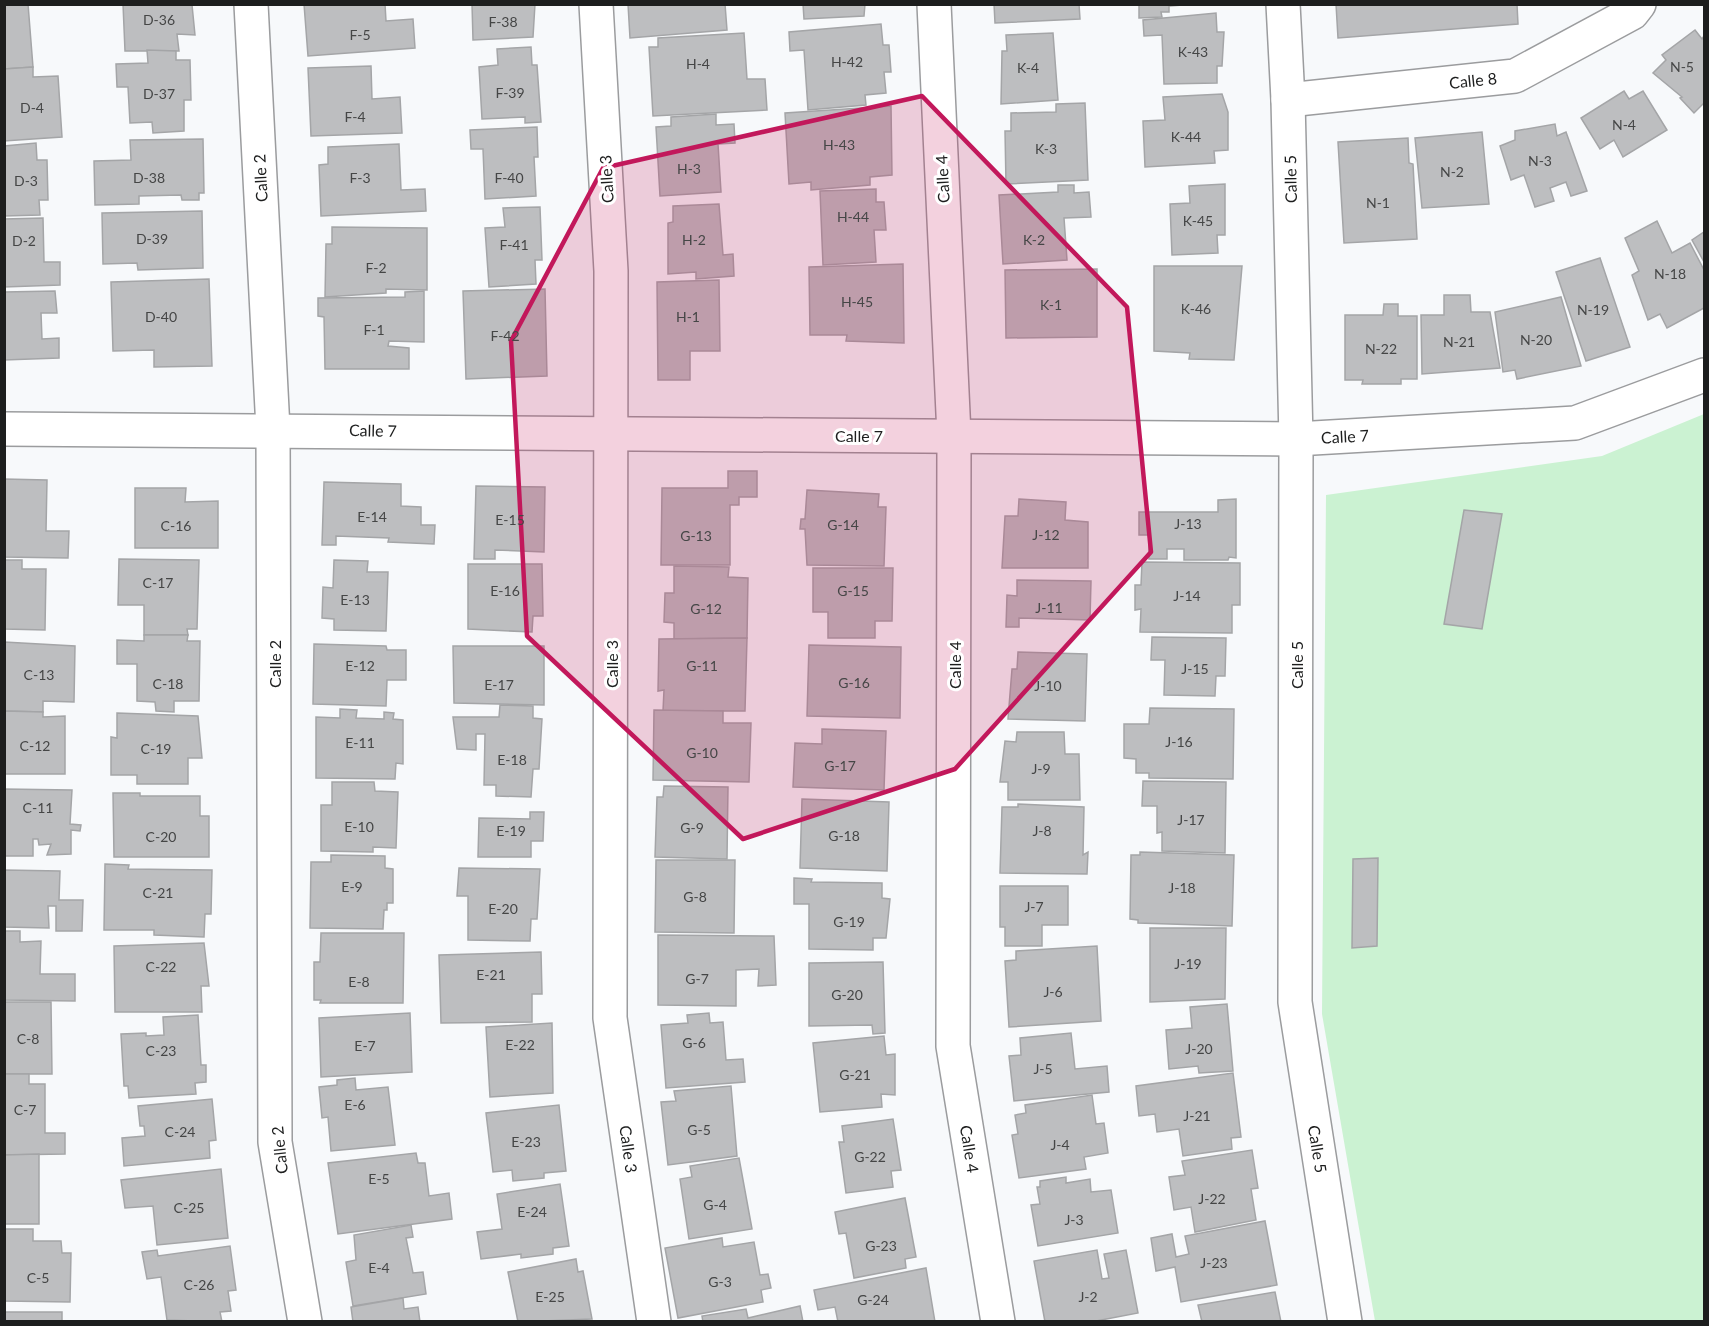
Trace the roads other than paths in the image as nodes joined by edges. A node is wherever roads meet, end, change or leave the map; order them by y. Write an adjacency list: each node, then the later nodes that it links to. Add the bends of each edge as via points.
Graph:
1 (251, 4): 9 (street, Calle 2)
2 (596, 4): 10 (street, Calle 3, via 611,271)
3 (934, 4): 11 (street, Calle 4)
4 (1283, 4): 6 (street, Calle 5)
5 (1639, 4): 6 (street, Calle 8, via 1632,13 1515,76)
6 (1288, 100): 12 (street, Calle 5)
7 (1704, 375): 12 (street, Calle 7, via 1575,423)
8 (4, 429): 9 (street, Calle 7)
9 (273, 429): 10 (street, Calle 7); 13 (street, Calle 2, via 275,1142)
10 (612, 433): 11 (street, Calle 7); 14 (street, Calle 3, via 610,1018)
11 (954, 435): 12 (street, Calle 7); 15 (street, Calle 4, via 953,1046)
12 (1296, 439): 16 (street, Calle 5, via 1295,1002)
13 (305, 1322)
14 (654, 1322)
15 (998, 1322)
16 (1345, 1322)

